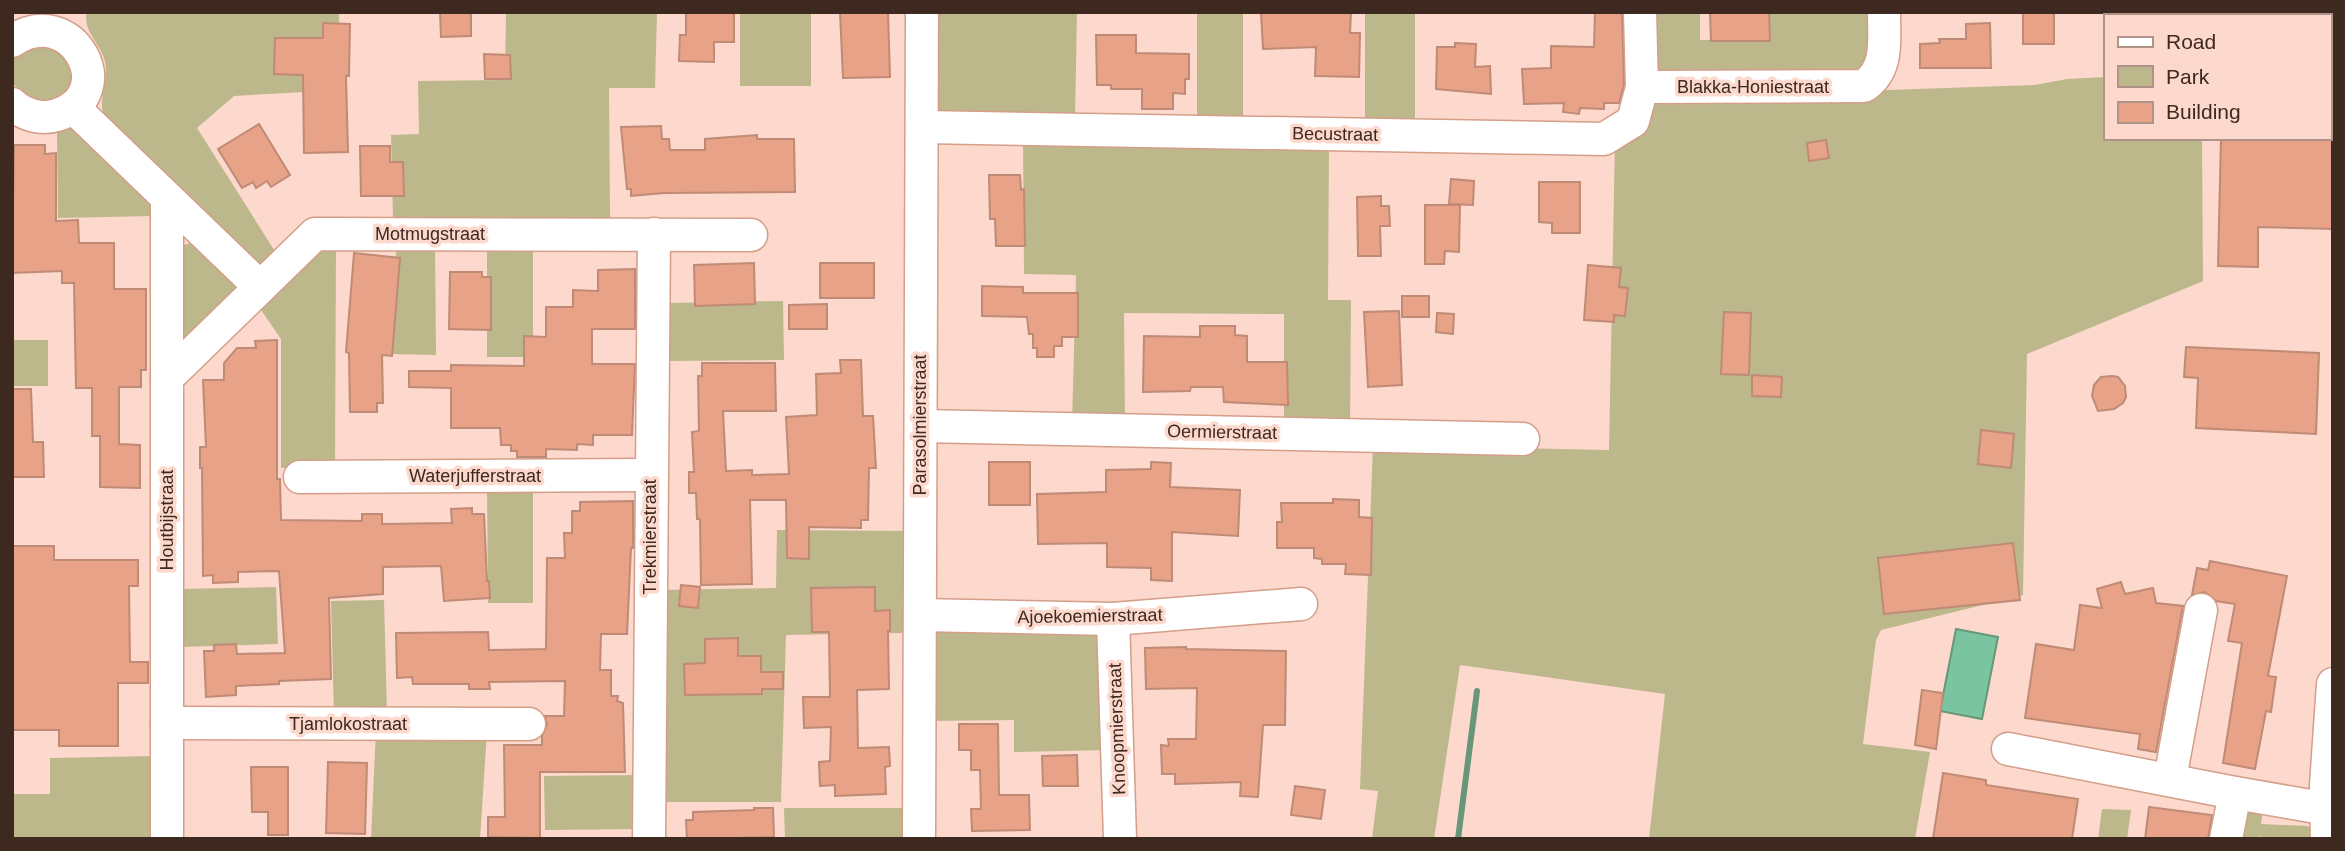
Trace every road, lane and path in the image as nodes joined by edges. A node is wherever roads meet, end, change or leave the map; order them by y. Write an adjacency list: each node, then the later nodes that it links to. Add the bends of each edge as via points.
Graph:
1 (922, 12): 8 (street, Parasolmierstraat)
2 (1640, 12): 5 (street, Becustraat)
3 (1884, 12): 5 (street, Blakka-Honiestraat, via 1881,67 1864,86)
4 (34, 25): 7 (street, via 62,32 83,52 88,82)
5 (1642, 87): 8 (street, Becustraat, via 1633,121 1604,139)
6 (12, 104): 7 (street, via 40,117)
7 (73, 107): 9 (street)
8 (923, 127): 14 (street, Parasolmierstraat)
9 (167, 200): 12 (street); 13 (street, Houtbijstraat)
10 (654, 234): 11 (street, Motmugstraat); 12 (street, Motmugstraat, via 315,234); 16 (street, Trekmierstraat)
11 (751, 235)
12 (260, 287): 13 (street, Motmugstraat)
13 (167, 378): 24 (street, Houtbijstraat)
14 (920, 426): 15 (street, Oermierstraat); 20 (street, Parasolmierstraat)
15 (1523, 439)
16 (650, 475): 17 (street, Waterjufferstraat); 31 (street, Trekmierstraat)
17 (300, 477)
18 (1301, 604): 21 (street, Ajoekoemierstraat)
19 (2201, 610): 27 (street)
20 (920, 615): 21 (street, Ajoekoemierstraat); 32 (street, Parasolmierstraat)
21 (1113, 619): 33 (street, Knoopmierstraat)
22 (2333, 684): 23 (street)
23 (2333, 692): 29 (street, via 2326,785)
24 (167, 723): 25 (street, Tjamlokostraat); 30 (street, Houtbijstraat)
25 (529, 724)
26 (2008, 748): 27 (street)
27 (2170, 779): 28 (street)
28 (2235, 793): 29 (street); 34 (street)
29 (2329, 818)
30 (166, 839)
31 (649, 839)
32 (919, 839)
33 (1120, 839)
34 (2226, 839)

